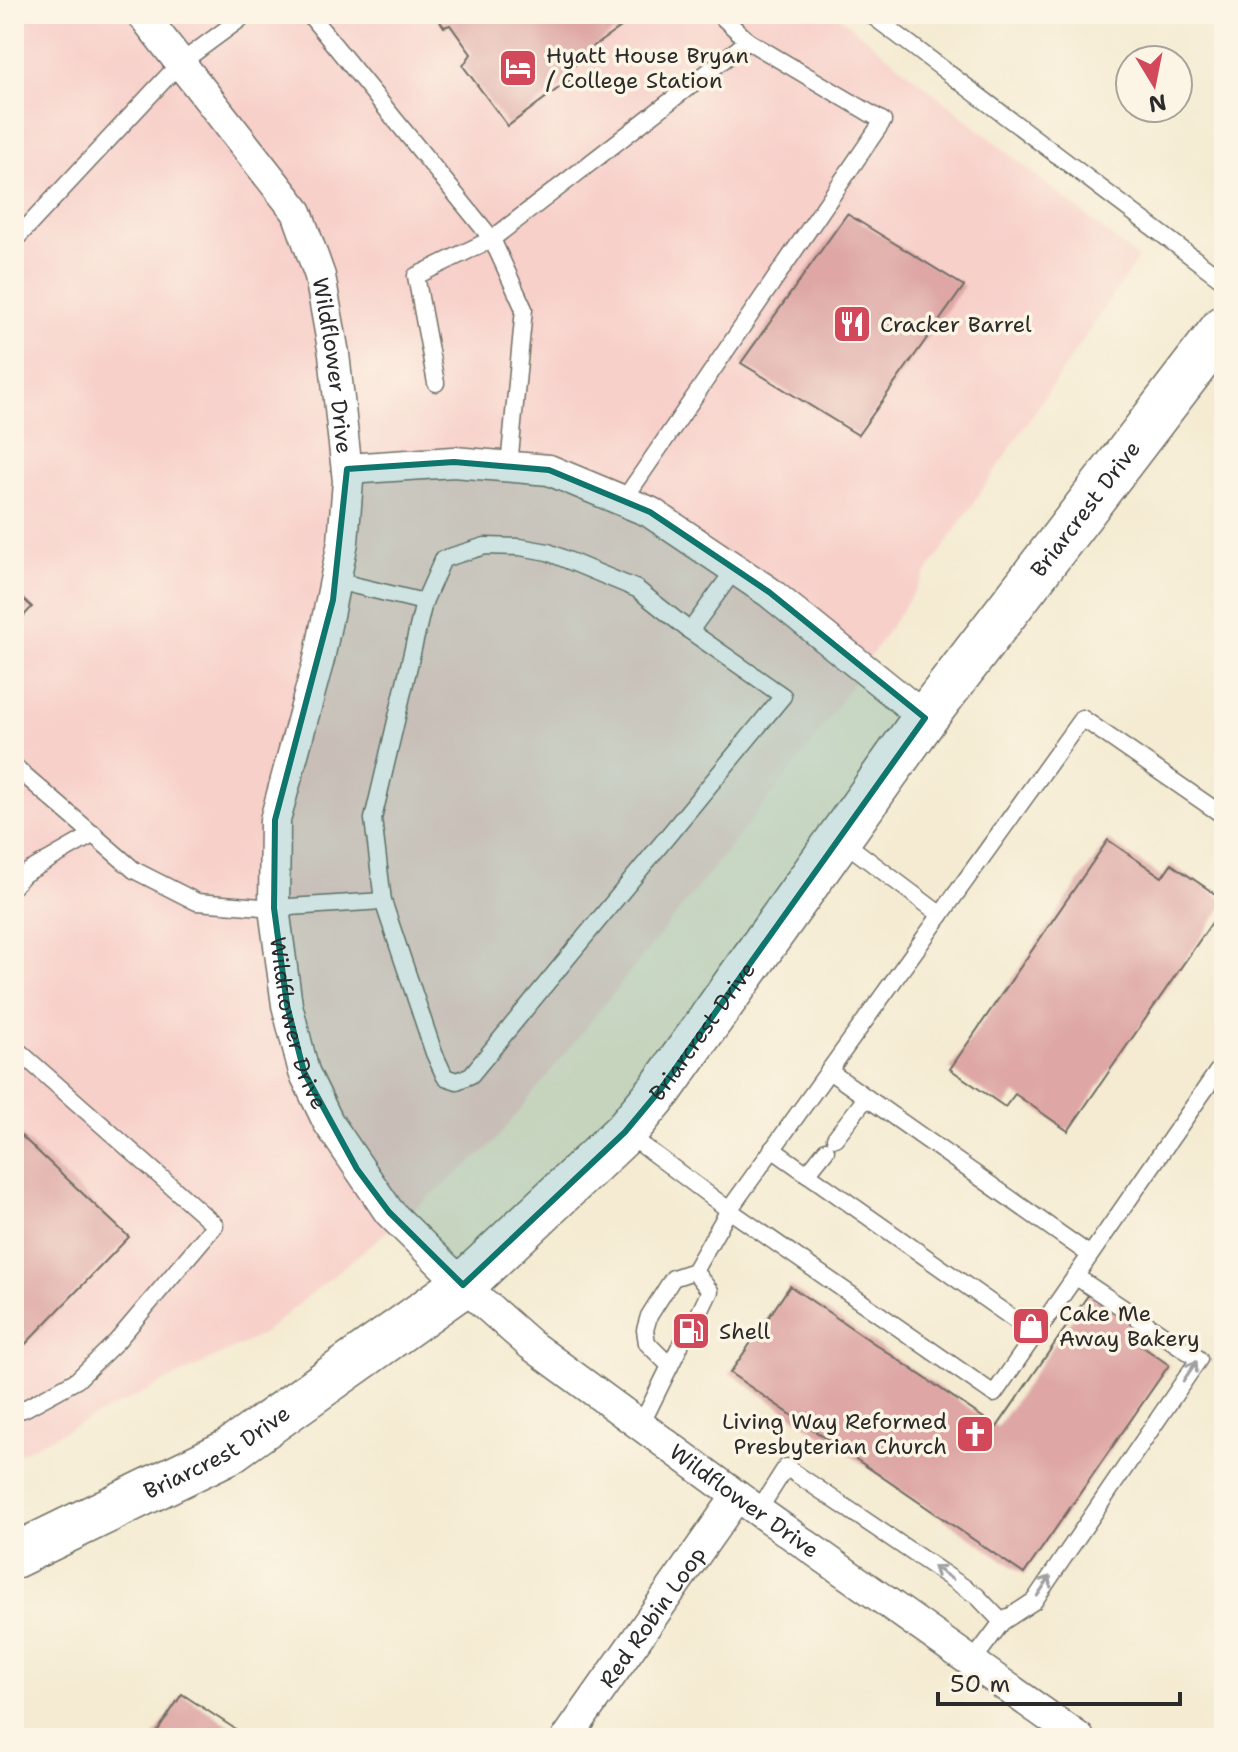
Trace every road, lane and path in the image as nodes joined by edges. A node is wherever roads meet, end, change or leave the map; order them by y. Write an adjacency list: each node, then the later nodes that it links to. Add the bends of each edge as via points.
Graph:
1 (142, 14): 7 (street, Wildflower Drive)
2 (247, 14): 7 (lane)
3 (309, 14): 8 (lane)
4 (719, 14): 6 (lane)
5 (870, 14): 10 (lane)
6 (748, 41): 8 (lane); 15 (lane, via 883,121)
7 (179, 64): 9 (lane); 14 (street, Wildflower Drive, via 297,212 320,276)
8 (492, 239): 12 (lane, via 416,276); 13 (lane, via 524,309)
9 (14, 241)
10 (1224, 281)
11 (1224, 327): 20 (main road, Briarcrest Drive)
12 (436, 383)
13 (509, 466): 14 (street, via 454,462); 15 (street, via 549,470)
14 (347, 469): 17 (street, Wildflower Drive)
15 (623, 501): 16 (street, via 650,512)
16 (735, 569): 19 (lane); 20 (street)
17 (336, 581): 18 (lane); 27 (street, Wildflower Drive, via 275,820)
18 (424, 602): 19 (lane, via 443,559 485,546 520,547 548,552 637,589); 26 (lane, via 373,819)
19 (690, 631): 26 (lane, via 783,696 471,1075 457,1081 445,1077)
20 (925, 718): 24 (main road, Briarcrest Drive)
21 (14, 766): 23 (lane)
22 (1224, 816): 28 (lane, via 1082,718)
23 (94, 834): 25 (lane); 27 (lane, via 134,870 197,902)
24 (839, 838): 28 (lane); 33 (main road, Briarcrest Drive)
25 (14, 885)
26 (383, 901): 27 (lane)
27 (274, 908): 40 (street, Wildflower Drive, via 287,1005 304,1072 328,1122 389,1212)
28 (941, 915): 31 (lane)
29 (14, 1047): 45 (lane, via 215,1225 77,1380)
30 (1224, 1062): 37 (lane)
31 (829, 1071): 32 (lane); 34 (lane)
32 (866, 1098): 35 (lane); 37 (lane)
33 (625, 1132): 36 (lane); 40 (main road, Briarcrest Drive)
34 (772, 1149): 35 (lane); 36 (lane)
35 (807, 1174): 42 (lane)
36 (729, 1210): 38 (lane); 42 (lane, via 994,1394)
37 (1090, 1255): 39 (lane)
38 (694, 1271): 41 (lane, via 710,1291); 44 (lane, via 673,1278 645,1330 647,1343)
39 (1075, 1276): 42 (lane); 49 (lane, one-way to 39, via 1034,1601 1199,1359)
40 (463, 1285): 46 (street, Wildflower Drive, via 531,1345); 48 (main road, Briarcrest Drive, via 228,1452)
41 (699, 1314)
42 (1035, 1334)
43 (680, 1346): 44 (lane)
44 (670, 1366): 46 (lane)
45 (14, 1411)
46 (641, 1425): 47 (street, Wildflower Drive)
47 (748, 1503): 49 (lane, one-way to 47, via 977,1596 786,1467); 50 (street, Wildflower Drive); 51 (street, Red Robin Loop)
48 (14, 1556)
49 (1002, 1622): 50 (lane)
50 (972, 1662): 52 (street, Wildflower Drive)
51 (567, 1738)
52 (1079, 1738)

